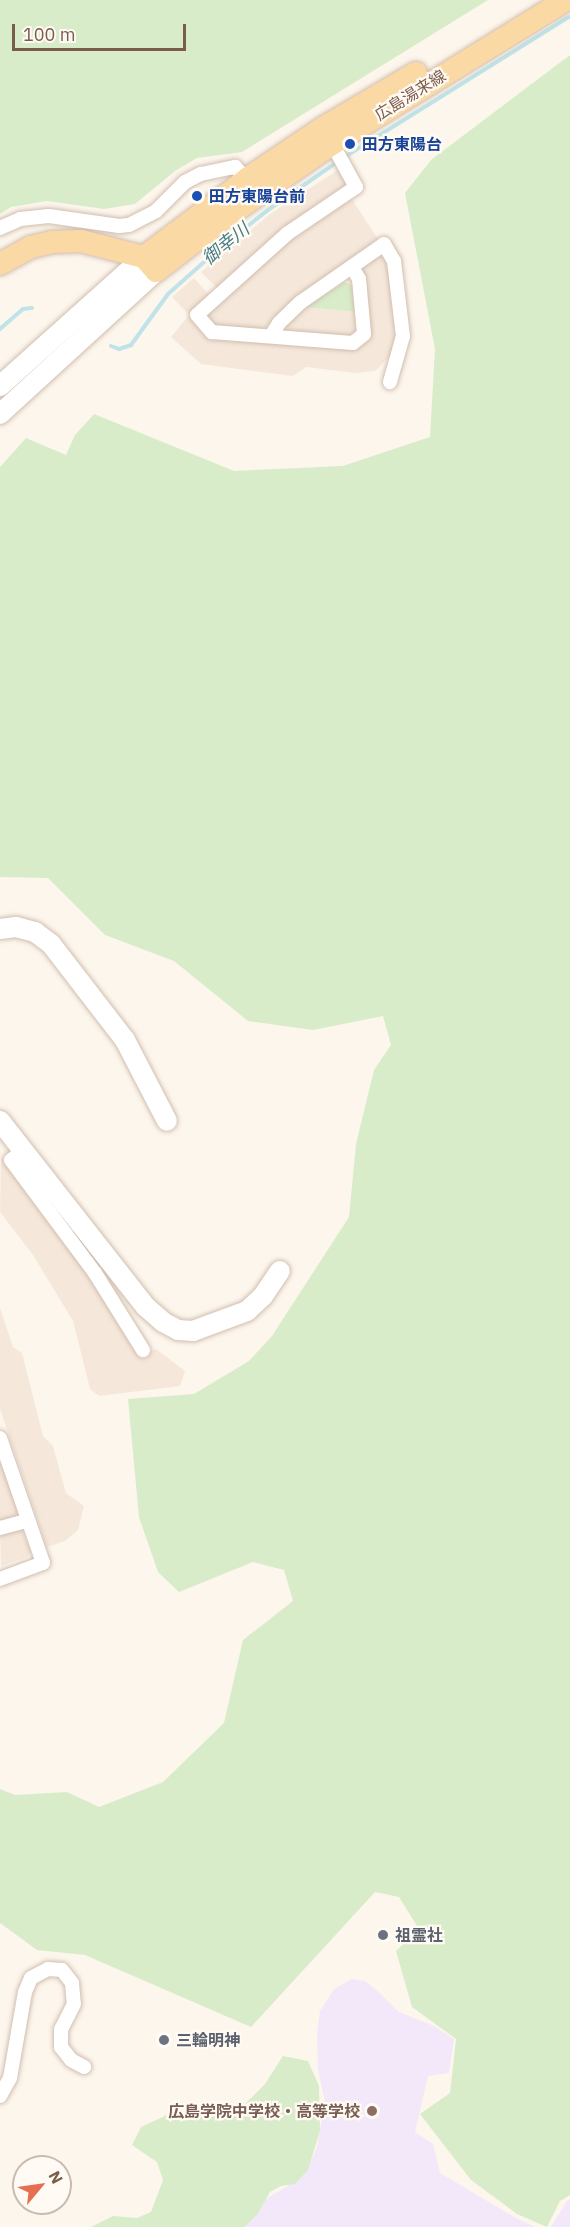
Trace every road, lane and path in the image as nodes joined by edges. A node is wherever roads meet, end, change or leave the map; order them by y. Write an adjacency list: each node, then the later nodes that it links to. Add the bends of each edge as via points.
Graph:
1 (537, 0): 3 (main road, 広島湯来線)
2 (566, 0): 3 (main road, 広島湯来線)
3 (327, 136): 4 (main road, 広島湯来線); 7 (main road, 広島湯来線, via 226,218); 9 (street, via 356,187 288,233 197,315 212,332)
4 (247, 180): 5 (street, via 235,167 201,174 185,182 156,211 129,225 50,216 20,219); 7 (main road, 広島湯来線)
5 (0, 228)
6 (0, 264): 7 (main road, via 31,247 81,241)
7 (150, 264): 11 (street); 12 (street)
8 (352, 267): 9 (street, via 301,303); 9 (street, via 359,279 364,334 354,343); 10 (street, via 384,244 394,261 403,336)
9 (271, 336)
10 (390, 382)
11 (0, 386)
12 (0, 414)
13 (0, 929): 14 (street, via 16,927 35,932 51,944 125,1040)
14 (167, 1120)
15 (0, 1121): 16 (street)
16 (24, 1150): 17 (street, via 146,1308 178,1330 193,1331 247,1311); 18 (street, via 11,1160 95,1273)
17 (280, 1271)
18 (143, 1350)
19 (0, 1438): 20 (street)
20 (27, 1521): 21 (street); 22 (street, via 43,1563)
21 (0, 1528)
22 (0, 1579)
23 (84, 2067): 24 (street, via 71,2060 61,2047 61,2029 74,2004 72,1983 62,1970 48,1969 31,1978 25,1992 10,2078)
24 (0, 2096)

